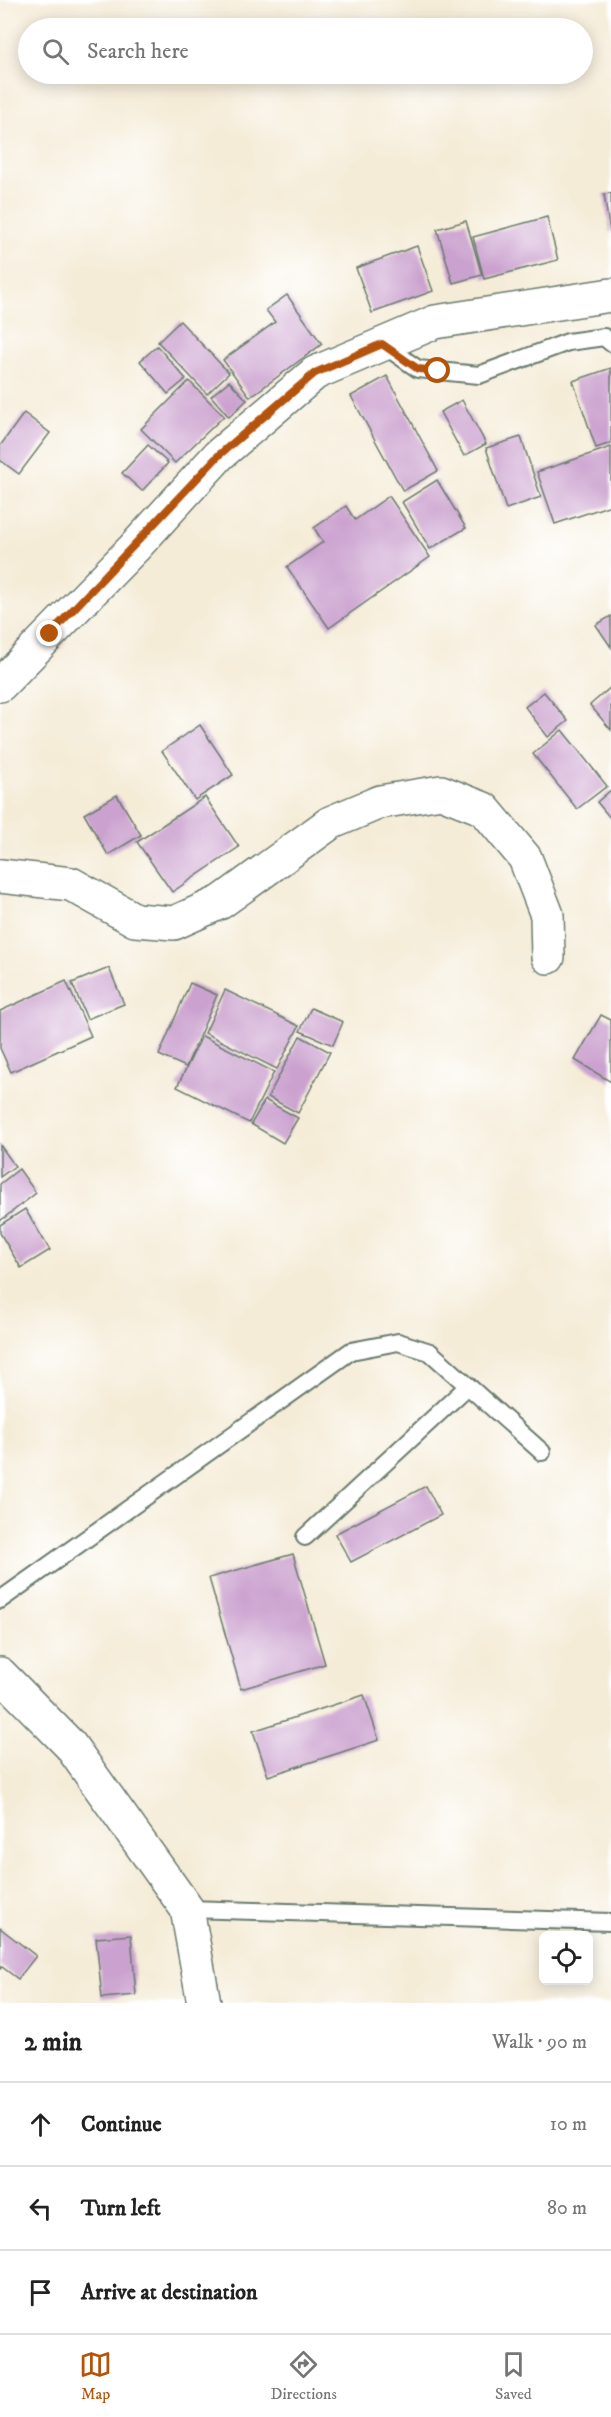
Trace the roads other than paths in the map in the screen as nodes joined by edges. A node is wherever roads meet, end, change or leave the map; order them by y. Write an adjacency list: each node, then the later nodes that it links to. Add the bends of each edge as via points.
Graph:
1 (611, 295): 3 (street, via 435,322)
2 (611, 343): 3 (lane, via 604,337 568,342 479,375 418,369)
3 (382, 344): 4 (street, via 315,373 219,455)
4 (0, 685)
5 (0, 876): 6 (street, via 71,884 135,920 174,923 221,902 330,823 380,802 441,792 484,809 525,858 547,915)
6 (548, 957)
7 (468, 1386): 8 (lane); 9 (lane); 10 (lane, via 430,1352 398,1342 351,1351)
8 (542, 1452)
9 (304, 1537)
10 (0, 1600)
11 (0, 1674): 12 (street, via 70,1745)
12 (187, 1909): 13 (lane); 14 (street)
13 (611, 1922)
14 (204, 2003)

